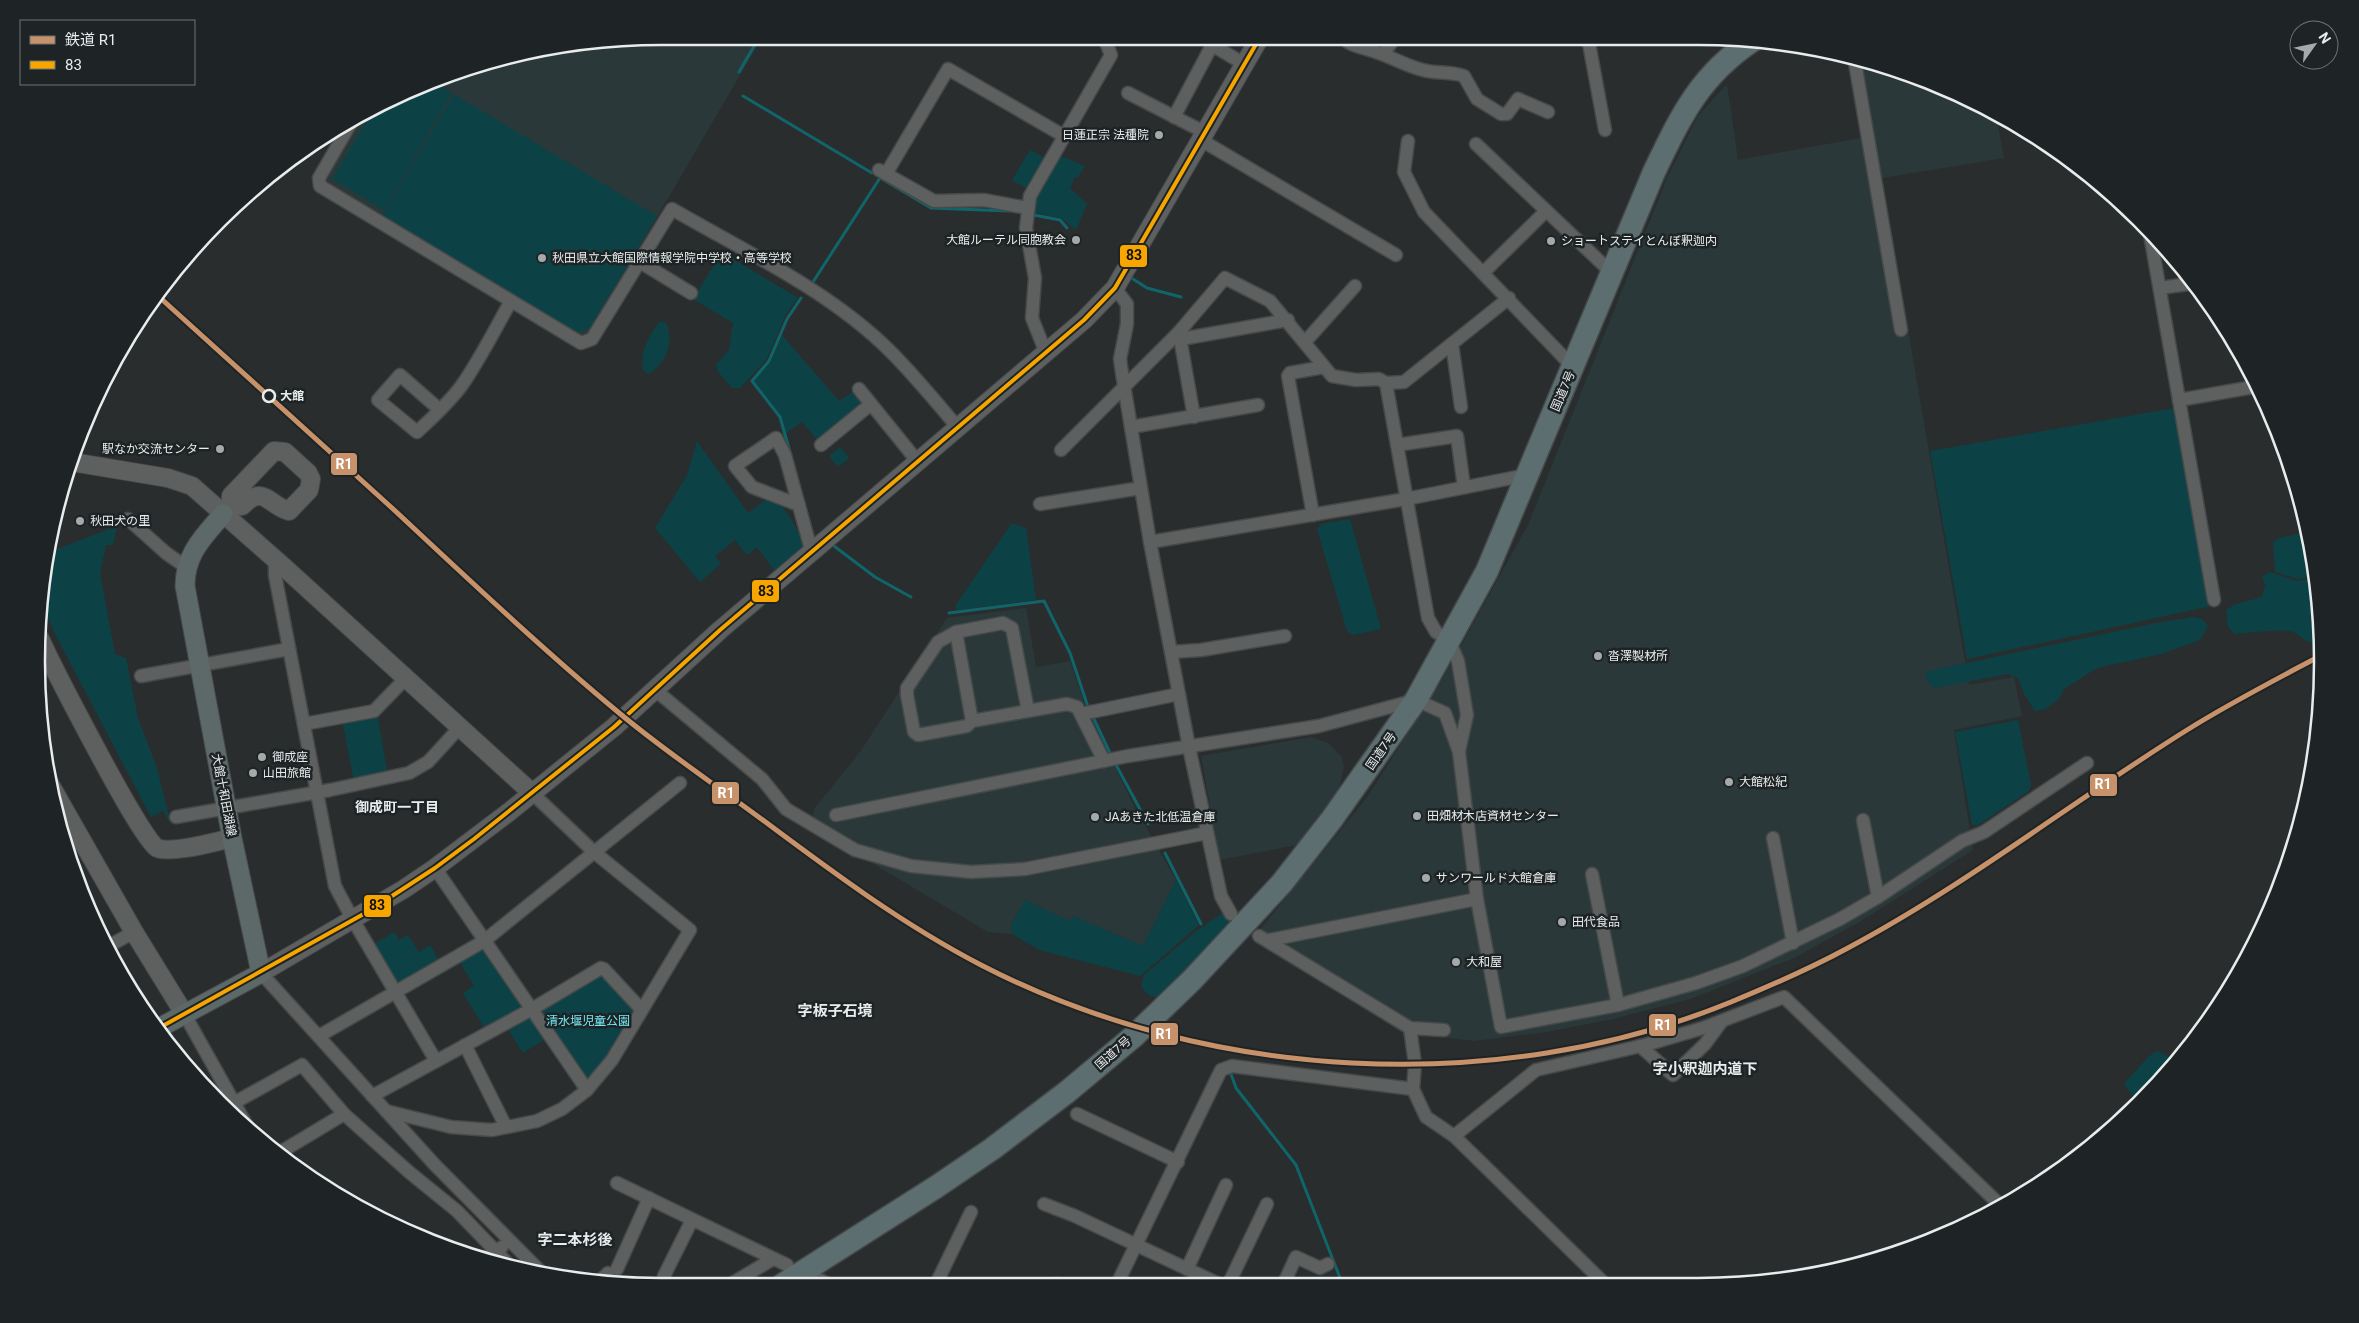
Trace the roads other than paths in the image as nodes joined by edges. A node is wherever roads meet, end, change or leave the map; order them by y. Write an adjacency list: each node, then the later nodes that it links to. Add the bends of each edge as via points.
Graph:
1 (1107, 45): 15 (street, via 1111,55)
2 (1255, 45): 8 (street)
3 (1354, 45): 7 (street)
4 (1390, 45): 7 (street)
5 (1589, 45): 13 (street)
6 (1743, 47): 25 (highway, 国道7号, via 1694,95 1654,172)
7 (1383, 54): 11 (street, via 1425,71 1449,71 1464,76 1477,99 1501,114 1507,114 1518,99)
8 (1244, 64): 12 (street, via 1214,46 1210,49); 16 (street)
9 (1855, 66): 34 (street)
10 (1128, 93): 12 (street)
11 (1548, 112)
12 (1174, 117): 16 (street)
13 (1605, 130)
14 (345, 133): 32 (street, via 320,178 320,186)
15 (1064, 136): 19 (street, via 1030,196); 19 (street, via 948,69 882,172 934,201 984,200)
16 (1203, 136): 22 (street); 28 (street)
17 (1408, 141): 24 (street, via 1404,172 1424,212)
18 (1476, 144): 20 (street)
19 (1027, 208): 38 (street, via 1026,228 1035,278 1032,318)
20 (1546, 210): 24 (street); 25 (street)
21 (2152, 246): 29 (street)
22 (1396, 255)
23 (640, 262): 30 (street); 32 (street, via 592,339 581,343); 52 (street, via 672,209 838,308 891,351)
24 (1484, 273): 31 (street)
25 (1612, 273): 40 (highway, 国道7号)
26 (2186, 284): 29 (street)
27 (1355, 286): 36 (street)
28 (1115, 288): 38 (street); 42 (street, via 1127,304 1127,324 1120,359)
29 (2160, 288): 45 (street)
30 (691, 293)
31 (1509, 298): 37 (street); 40 (street)
32 (511, 301): 49 (street, via 463,384)
33 (1288, 320): 35 (street); 35 (street, via 1270,301 1226,278); 36 (street)
34 (1901, 330)
35 (1180, 335): 42 (street); 50 (street)
36 (1305, 342): 39 (street)
37 (1452, 344): 41 (street, via 1404,382); 48 (street)
38 (1046, 353): 52 (street)
39 (1324, 367): 41 (street, via 1332,376 1379,379); 65 (street, via 1288,376)
40 (1574, 367): 58 (highway, 国道7号)
41 (1386, 383): 54 (street)
42 (1124, 387): 51 (street); 55 (street)
43 (2249, 388): 45 (street)
44 (859, 389): 46 (street)
45 (2179, 400): 71 (street)
46 (871, 404): 53 (street); 56 (street)
47 (1258, 406): 50 (street)
48 (1461, 407)
49 (440, 410): 49 (street, via 400,375 378,400 416,432)
50 (1194, 417): 51 (street)
51 (1131, 427): 60 (street)
52 (958, 429): 56 (street)
53 (821, 445)
54 (1397, 445): 59 (street, via 1457,436); 61 (street)
55 (1061, 450)
56 (918, 462): 68 (street)
57 (78, 463): 64 (street, via 177,480 192,486)
58 (1527, 475): 59 (street); 74 (highway, 国道7号, via 1488,571)
59 (1464, 487): 61 (street)
60 (1141, 488): 62 (street); 67 (street)
61 (1406, 498): 65 (street); 74 (street, via 1428,618 1436,632)
62 (1040, 504)
63 (799, 505): 63 (street, via 785,455 776,438 735,466 752,487); 68 (street)
64 (227, 510): 64 (street, via 231,496 274,451 285,452 311,479 309,490 288,511 272,499 259,496); 69 (street); 70 (main road, 大館十和田湖線, via 196,546)
65 (1313, 515): 67 (street)
66 (128, 519): 70 (street)
67 (1150, 542): 77 (street)
68 (812, 553): 81 (street)
69 (275, 560): 75 (street); 80 (street)
70 (186, 567): 78 (main road, 大館十和田湖線, via 186,596)
71 (2214, 600)
72 (956, 632): 84 (street, via 1003,622 1012,628); 86 (street); 86 (street, via 938,642 907,688 906,695 914,732 918,735 967,726)
73 (1285, 636): 77 (street)
74 (1449, 640): 83 (highway, 国道7号); 90 (street, via 1458,661 1467,715)
75 (289, 648): 78 (street); 87 (street)
76 (45, 649): 102 (street, via 151,844 167,850)
77 (1171, 652): 82 (street)
78 (199, 666): 79 (street); 97 (main road, 大館十和田湖線)
79 (141, 676)
80 (406, 679): 87 (street, via 374,711); 88 (street)
81 (654, 689): 95 (street, via 614,727); 101 (street, via 762,779 786,809 855,850 911,866 971,872 1025,869)
82 (1179, 694): 85 (street); 89 (street)
83 (1416, 700): 89 (street, via 1319,726); 90 (street, via 1445,713); 159 (highway, 国道7号, via 1282,883 1234,937 1134,1036 992,1149 936,1187)
84 (1028, 711): 85 (street, via 1067,704 1077,707); 86 (street)
85 (1080, 714): 91 (street)
86 (972, 722)
87 (304, 724): 94 (street)
88 (460, 727): 94 (street, via 418,770); 95 (street)
89 (1189, 747): 91 (street); 101 (street)
90 (1459, 752): 108 (street)
91 (1104, 761): 98 (street)
92 (2087, 763): 107 (street)
93 (680, 783): 104 (street)
94 (317, 791): 97 (street); 110 (street, via 335,886)
95 (532, 793): 104 (street); 105 (street)
96 (63, 807): 111 (street)
97 (226, 808): 99 (street); 102 (main road, 大館十和田湖線)
98 (836, 815)
99 (176, 817)
100 (1863, 820): 107 (street)
101 (1207, 833): 109 (street, via 1221,896)
102 (232, 838): 115 (main road, 大館十和田湖線)
103 (1773, 838): 113 (street)
104 (594, 852): 112 (street); 118 (street, via 690,930)
105 (435, 868): 110 (street); 112 (street)
106 (1592, 874): 117 (street)
107 (1878, 897): 113 (street)
108 (1477, 899): 117 (street, via 1501,1027); 123 (street, via 1264,938)
109 (1231, 914)
110 (353, 920): 115 (street); 116 (street)
111 (134, 932): 114 (street); 120 (street)
112 (484, 942): 116 (street); 119 (street)
113 (1794, 942): 117 (street, via 1743,966)
114 (114, 943)
115 (261, 973): 120 (main road); 125 (street)
116 (395, 992): 125 (street); 128 (street)
117 (1618, 1005)
118 (641, 1008): 119 (street, via 601,968); 130 (street, via 612,1060)
119 (532, 1010): 126 (street); 130 (street)
120 (185, 1015): 122 (main road); 132 (street)
121 (1722, 1021): 127 (street); 127 (street, via 1705,1044 1673,1075); 144 (street, via 1784,997)
122 (164, 1026)
123 (1410, 1028): 124 (street); 129 (street, via 1415,1064)
124 (1444, 1030)
125 (319, 1036): 131 (street)
126 (466, 1045): 128 (street); 137 (street)
127 (1640, 1046): 138 (street, via 1536,1070)
128 (436, 1061): 131 (street)
129 (1413, 1089): 138 (street, via 1426,1117); 140 (street, via 1232,1066 1221,1070)
130 (587, 1090): 137 (street, via 545,1117)
131 (372, 1096): 134 (street)
132 (226, 1097)
133 (233, 1103): 135 (street, via 302,1065)
134 (386, 1111): 137 (street, via 451,1127 492,1130); 149 (street)
135 (344, 1114): 139 (street); 151 (street, via 457,1211)
136 (1077, 1114): 140 (street)
137 (506, 1127)
138 (1454, 1136): 167 (street)
139 (284, 1149)
140 (1178, 1162): 150 (street)
141 (617, 1183): 143 (street)
142 (1226, 1185): 157 (street)
143 (649, 1198): 148 (street); 158 (street)
144 (1995, 1201)
145 (1044, 1204): 150 (street)
146 (1267, 1204): 165 (street)
147 (972, 1212): 162 (street)
148 (692, 1220): 154 (street); 160 (street)
149 (511, 1242): 151 (street); 155 (street)
150 (1136, 1244): 157 (street); 163 (street)
151 (495, 1251): 152 (street); 153 (street)
152 (491, 1254)
153 (500, 1256)
154 (773, 1259): 159 (street); 161 (street)
155 (533, 1264)
156 (1328, 1264): 166 (street, via 1320,1268 1296,1256)
157 (1187, 1269): 164 (street)
158 (608, 1275)
159 (784, 1275)
160 (664, 1276)
161 (741, 1278)
162 (939, 1278)
163 (1120, 1278)
164 (1207, 1278)
165 (1231, 1278)
166 (1286, 1278)
167 (1599, 1278)

